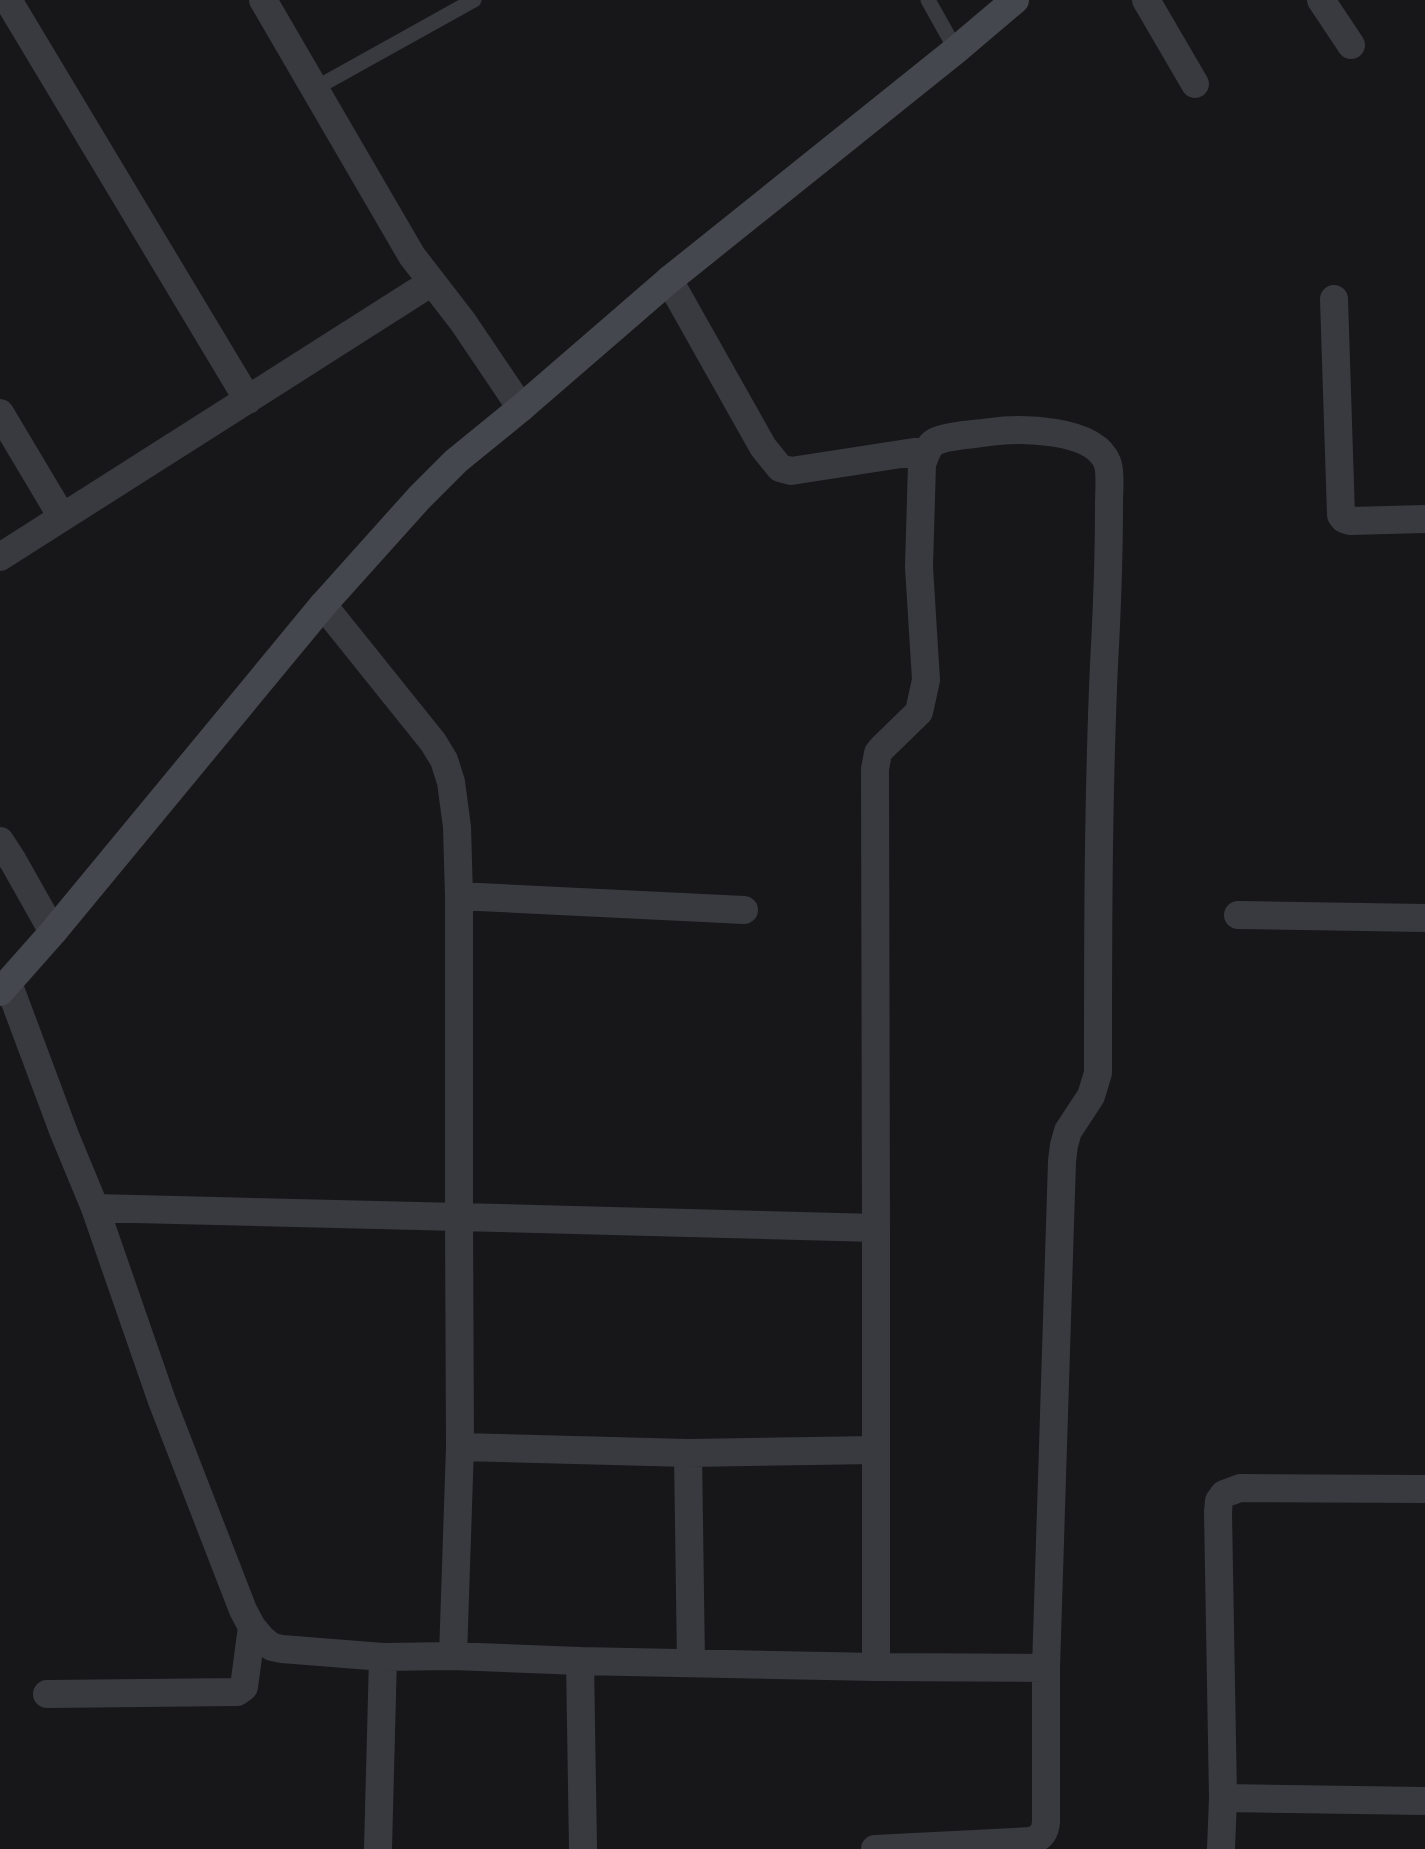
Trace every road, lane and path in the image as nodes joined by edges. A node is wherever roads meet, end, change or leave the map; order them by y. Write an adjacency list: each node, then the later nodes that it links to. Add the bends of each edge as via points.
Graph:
1 (8, 0): 15 (street)
2 (263, 0): 11 (street)
3 (474, 0): 11 (lane)
4 (928, 0): 9 (lane)
5 (1015, 0): 9 (street)
6 (1146, 0): 10 (street)
7 (1321, 0): 8 (street)
8 (1351, 45)
9 (956, 50): 12 (street)
10 (1195, 84)
11 (314, 89): 13 (street, via 412,256)
12 (669, 280): 16 (street); 18 (street, via 763,447 780,468 790,471)
13 (432, 282): 15 (street); 16 (street)
14 (1334, 299): 20 (street, via 1341,515 1350,521)
15 (248, 400): 19 (street)
16 (521, 408): 22 (street, via 456,461)
17 (0, 413): 19 (street)
18 (927, 450): 32 (street, via 922,464 919,566 926,680 919,712 882,748 875,769); 43 (street, via 939,440 1002,430 1032,430 1083,440 1108,463 1109,548 1101,737 1098,1072 1092,1096 1068,1131 1062,1161)
19 (62, 516): 21 (street)
20 (1425, 519)
21 (0, 557)
22 (323, 605): 24 (street, via 422,727 444,760 451,782 457,827); 28 (street)
23 (0, 842): 28 (street)
24 (459, 896): 25 (street); 31 (street)
25 (744, 910)
26 (1238, 916): 27 (street)
27 (1425, 918)
28 (53, 932): 29 (street)
29 (4, 988): 30 (street)
30 (95, 1208): 31 (street); 37 (street, via 162,1401)
31 (459, 1217): 32 (street); 33 (street)
32 (876, 1228): 34 (street)
33 (460, 1446): 35 (street); 38 (street)
34 (876, 1450): 35 (street); 42 (street)
35 (688, 1453): 41 (street)
36 (1425, 1489): 45 (street, via 1240,1488 1224,1494 1219,1501)
37 (252, 1627): 39 (street, via 262,1640 282,1649); 44 (street, via 244,1687 238,1692)
38 (453, 1656): 39 (street); 40 (street)
39 (382, 1657): 48 (street)
40 (580, 1661): 41 (street); 49 (street)
41 (692, 1663): 42 (street)
42 (876, 1667): 43 (street)
43 (1046, 1668): 47 (street, via 1046,1822)
44 (47, 1694)
45 (1223, 1798): 46 (street); 51 (street)
46 (1425, 1801)
47 (1038, 1844): 50 (street, via 1031,1841)
48 (378, 1849)
49 (583, 1849)
50 (875, 1849)
51 (1221, 1849)

